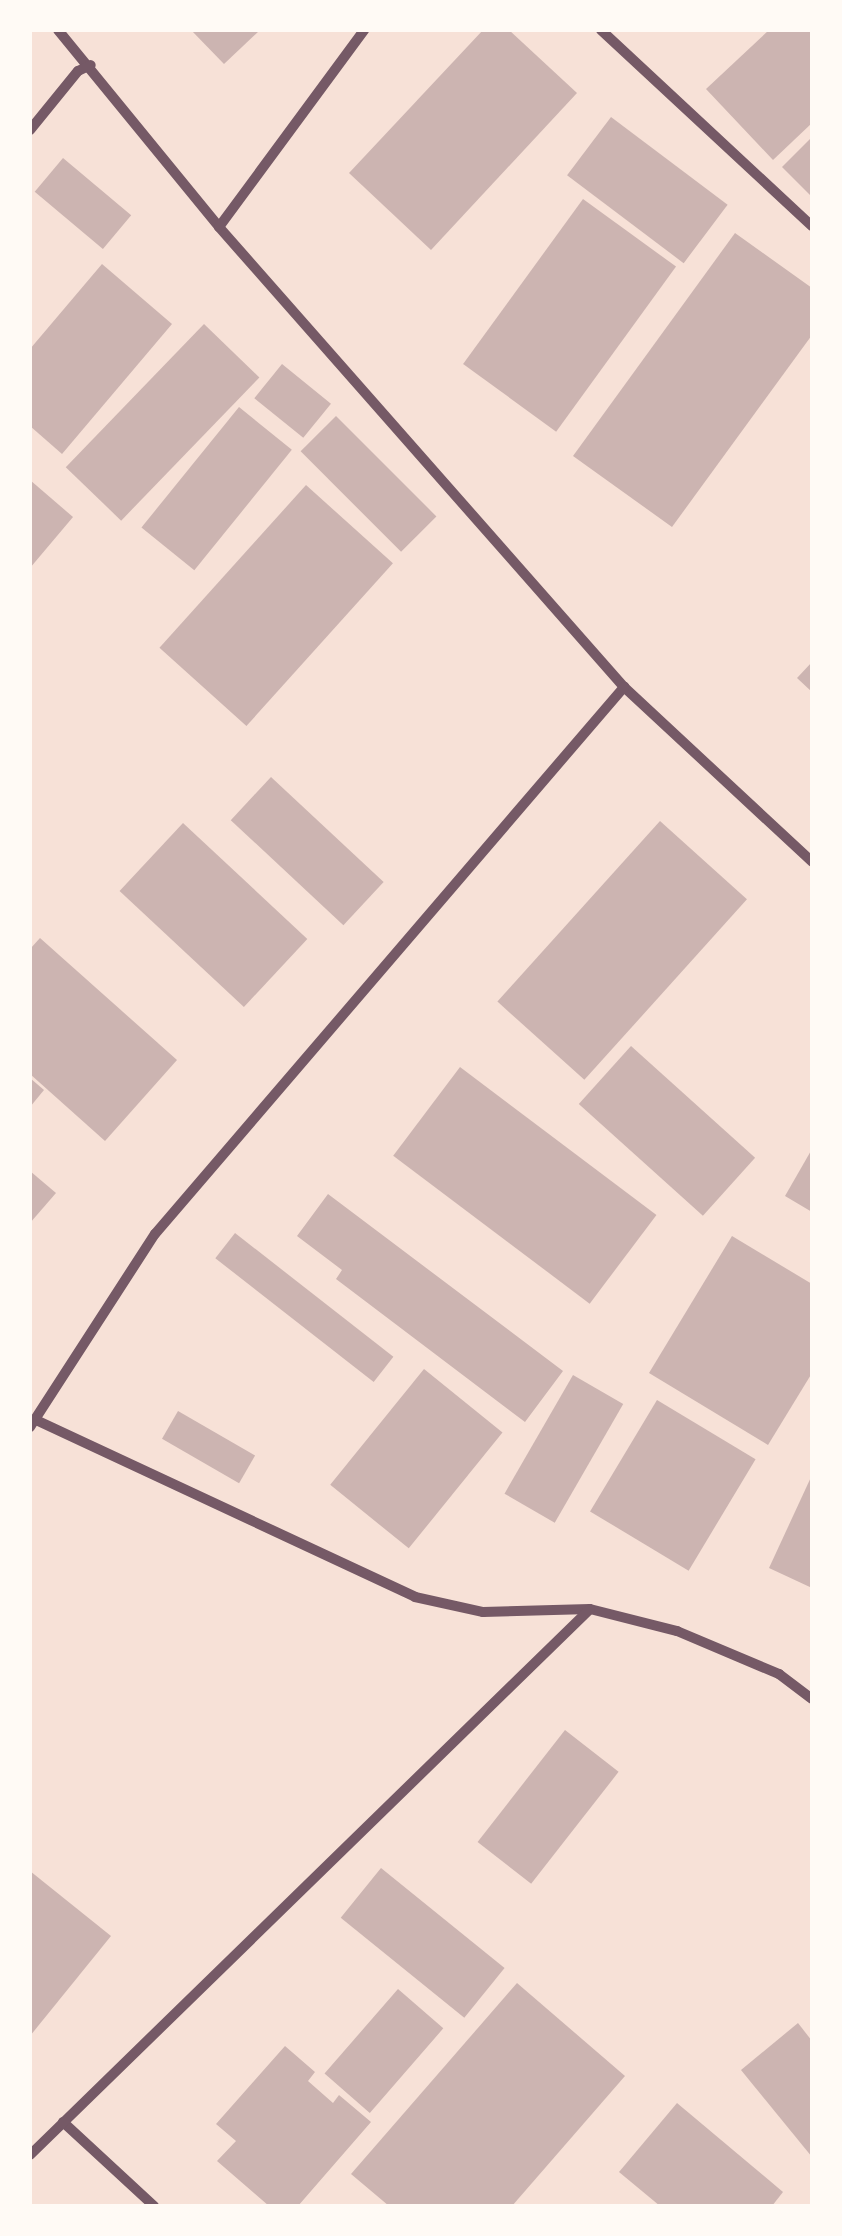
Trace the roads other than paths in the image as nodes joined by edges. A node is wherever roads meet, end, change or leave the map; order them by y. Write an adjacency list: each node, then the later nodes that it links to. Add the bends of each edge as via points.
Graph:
1 (58, 30): 4 (street)
2 (364, 30): 7 (street)
3 (601, 30): 6 (street)
4 (91, 65): 5 (street); 7 (street)
5 (30, 130)
6 (812, 226)
7 (219, 227): 8 (street)
8 (624, 687): 9 (street); 10 (street, via 155,1234)
9 (812, 862)
10 (33, 1424): 11 (street, via 415,1597 483,1612)
11 (590, 1609): 12 (street, via 678,1631 778,1674); 13 (street)
12 (812, 1700)
13 (63, 2122): 14 (street); 15 (street)
14 (30, 2155)
15 (154, 2206)

